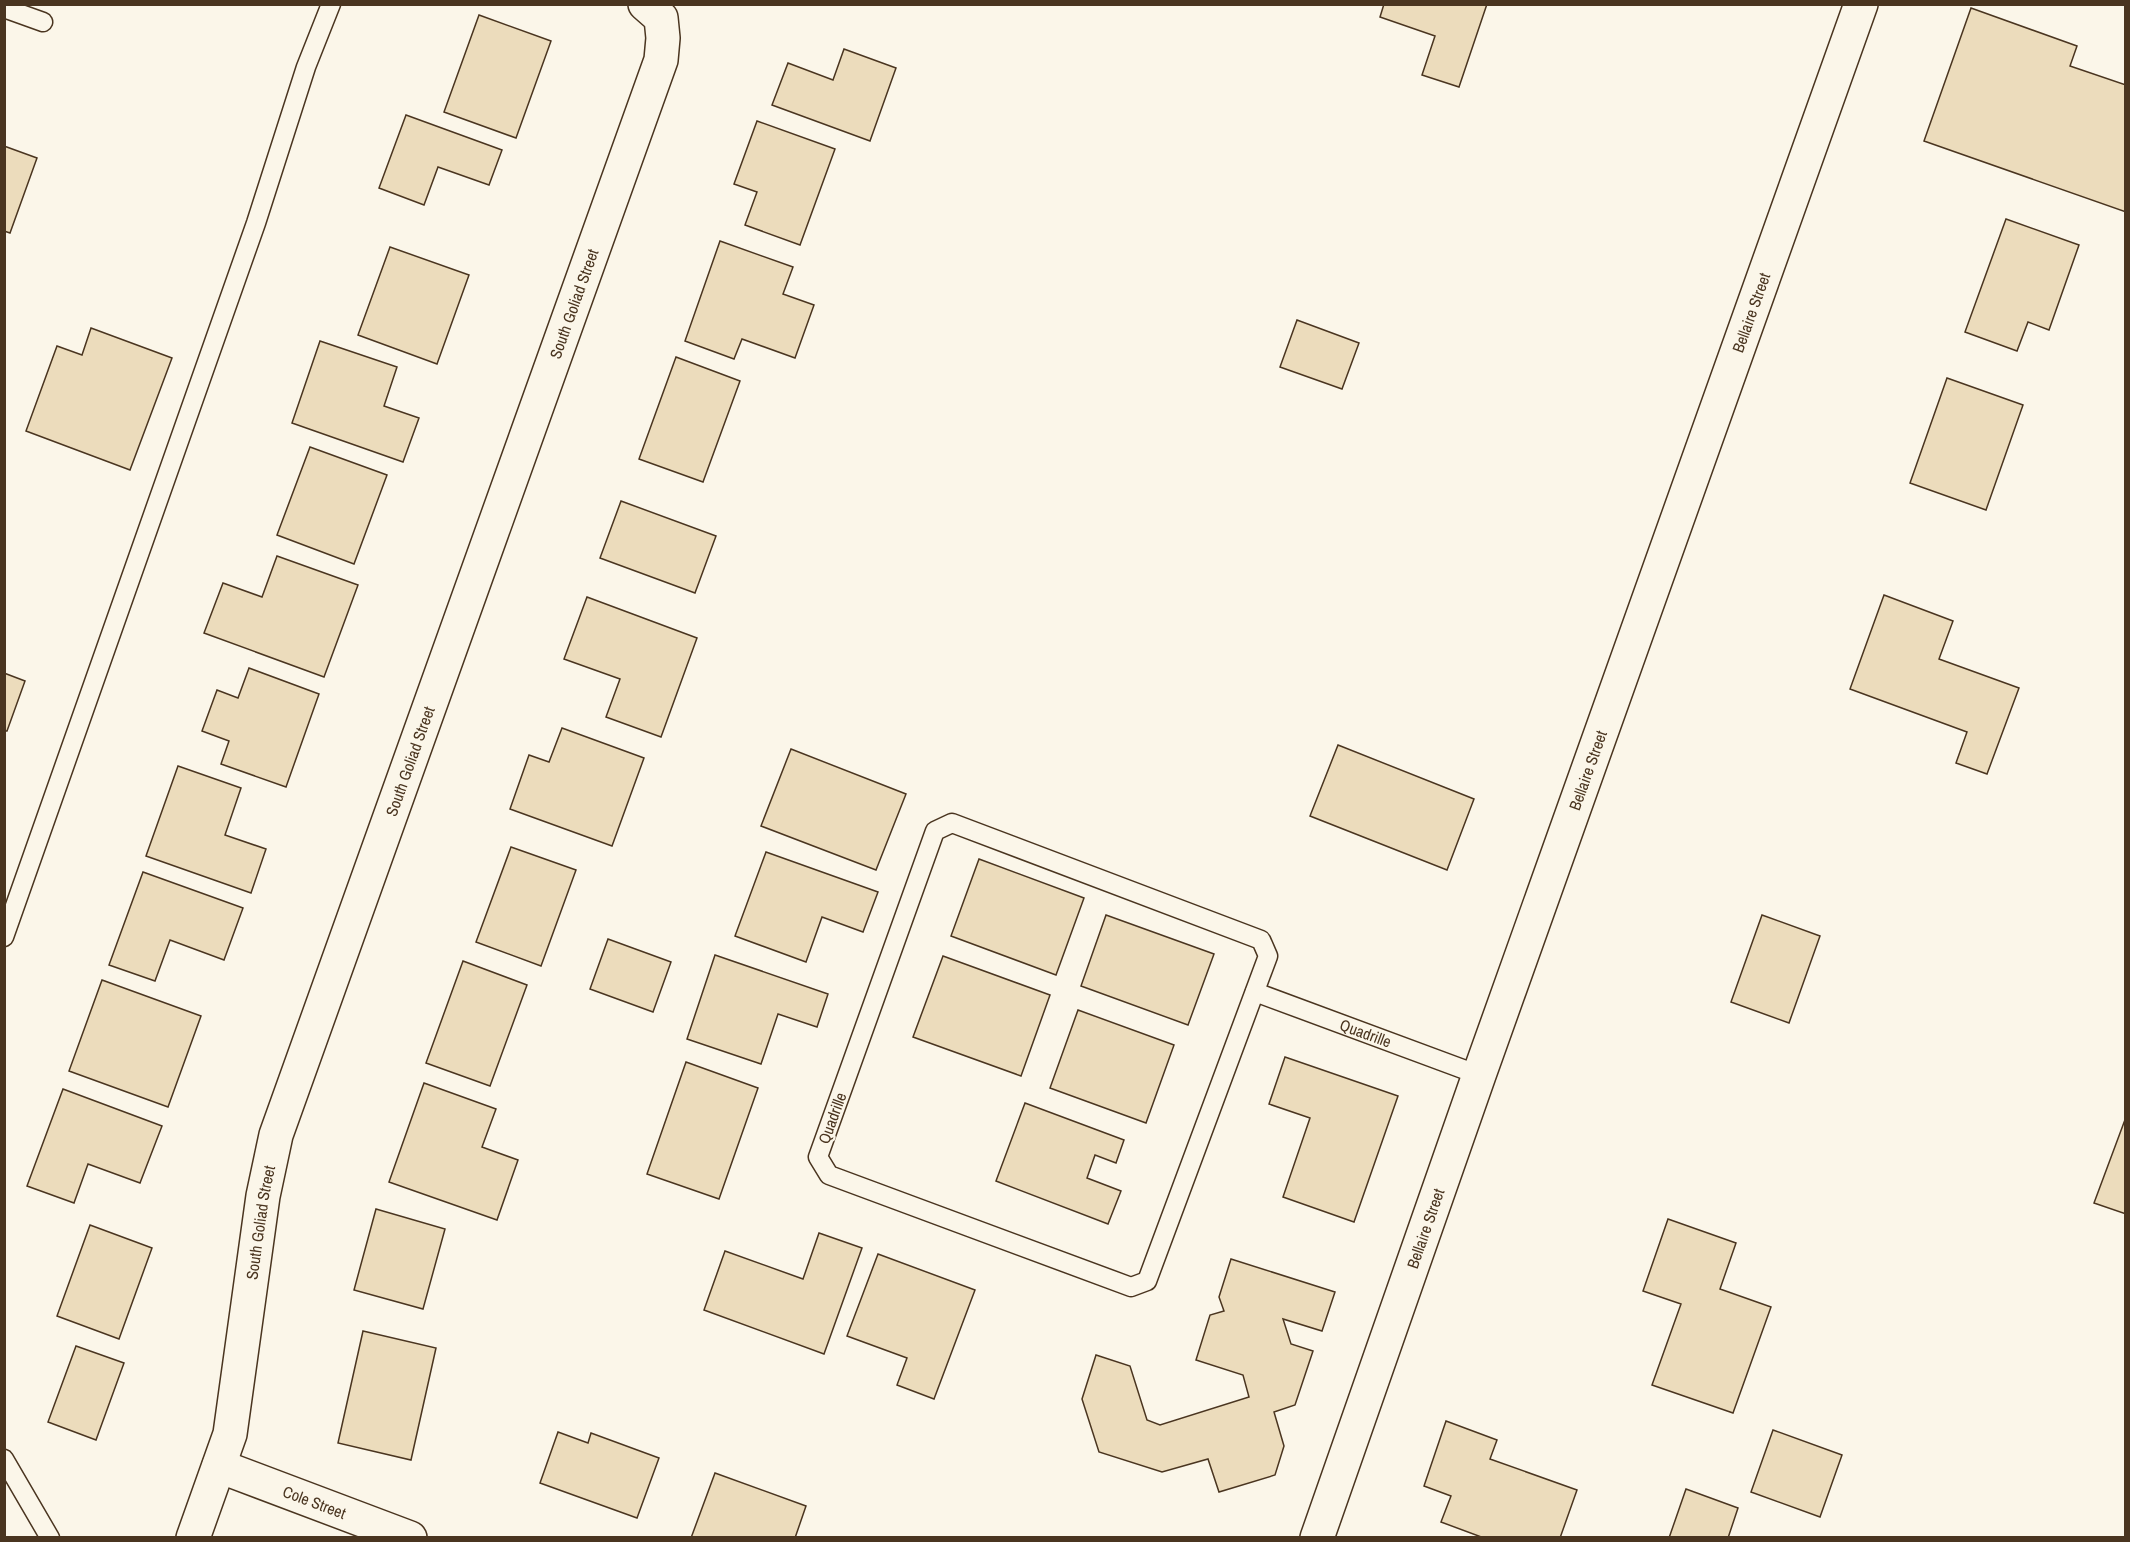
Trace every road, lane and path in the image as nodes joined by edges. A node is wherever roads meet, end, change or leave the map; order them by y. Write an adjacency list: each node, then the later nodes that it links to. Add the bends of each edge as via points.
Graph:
1 (331, 4): 6 (lane)
2 (645, 4): 10 (street, South Goliad Street, via 660,18 661,60 276,1135 230,1434)
3 (1861, 4): 8 (street, Bellaire Street)
4 (4, 8): 5 (lane)
5 (43, 22)
6 (4, 937)
7 (1255, 992): 7 (lane, Quadrille, via 1268,956 1261,940 952,823 935,831 818,1157 829,1175 1131,1287 1147,1281); 8 (lane, Quadrille)
8 (1479, 1075): 14 (street, Bellaire Street)
9 (4, 1459): 11 (lane)
10 (219, 1466): 12 (street, South Goliad Street); 13 (street, Cole Street)
11 (50, 1538)
12 (193, 1538)
13 (410, 1538)
14 (1317, 1538)

